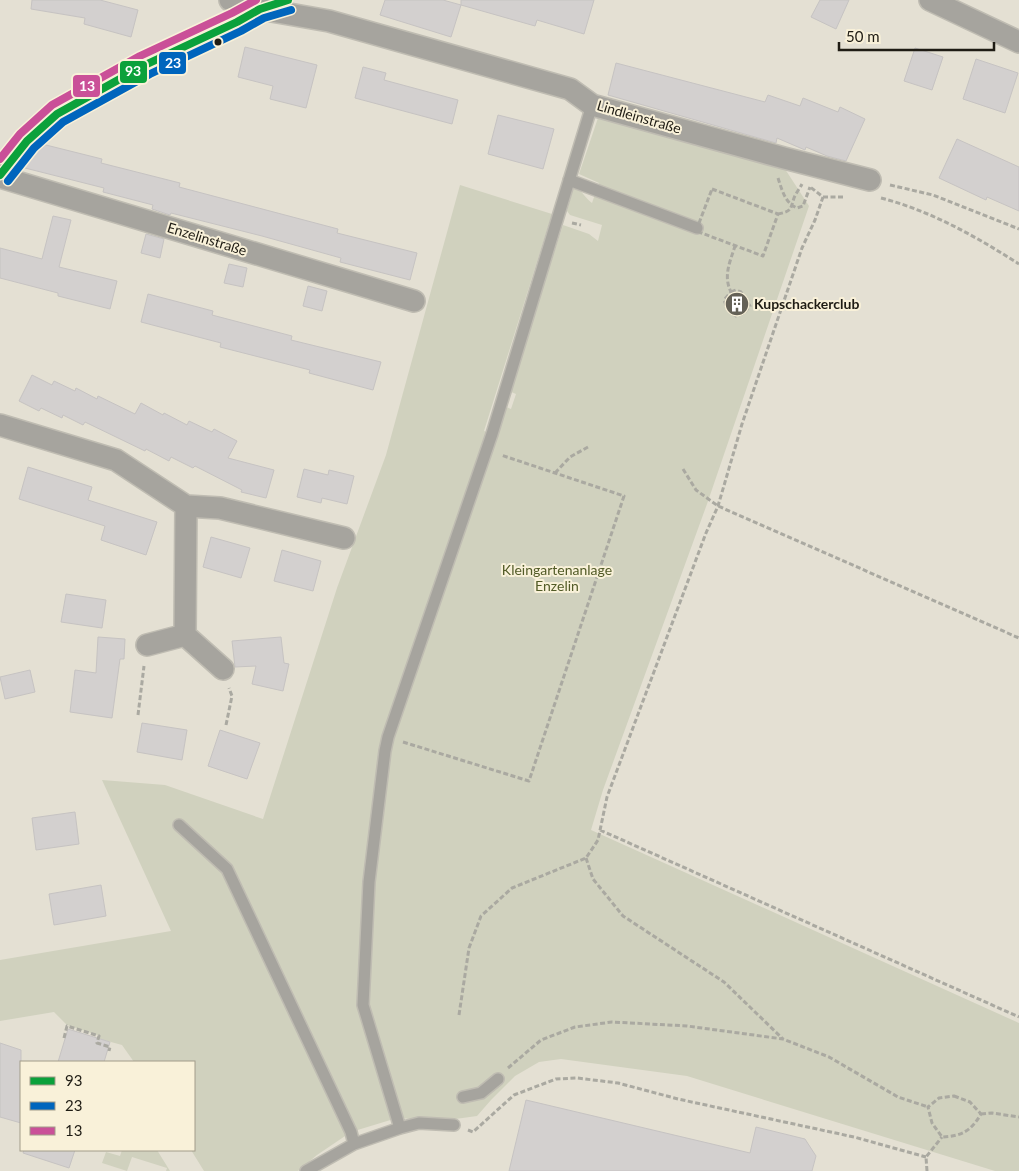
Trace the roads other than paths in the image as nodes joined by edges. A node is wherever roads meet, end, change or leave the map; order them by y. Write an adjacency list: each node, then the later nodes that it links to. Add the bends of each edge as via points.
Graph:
1 (230, 0): 4 (street, Lindleinstraße)
2 (288, 0): 4 (street)
3 (930, 0): 5 (street)
4 (260, 9): 6 (street, Lindleinstraße, via 329,21 570,88); 7 (street, via 145,65 57,114 27,141)
5 (1019, 42)
6 (592, 105): 8 (lane); 9 (street, Lindleinstraße, via 784,158)
7 (0, 176): 11 (street, Enzelinstraße)
8 (569, 180): 10 (lane); 22 (lane, via 486,450 388,737 369,882 363,1005)
9 (873, 189)
10 (697, 228)
11 (414, 301)
12 (0, 425): 13 (street, via 116,460)
13 (186, 506): 14 (street, via 220,508); 15 (street)
14 (344, 538)
15 (185, 635): 16 (street); 17 (street)
16 (146, 645)
17 (223, 668)
18 (179, 825): 23 (lane, via 227,869 352,1132)
19 (498, 1078): 20 (lane, via 481,1093)
20 (463, 1097)
21 (454, 1124): 22 (lane, via 419,1124)
22 (400, 1128): 23 (lane)
23 (354, 1144): 24 (lane)
24 (306, 1171)

